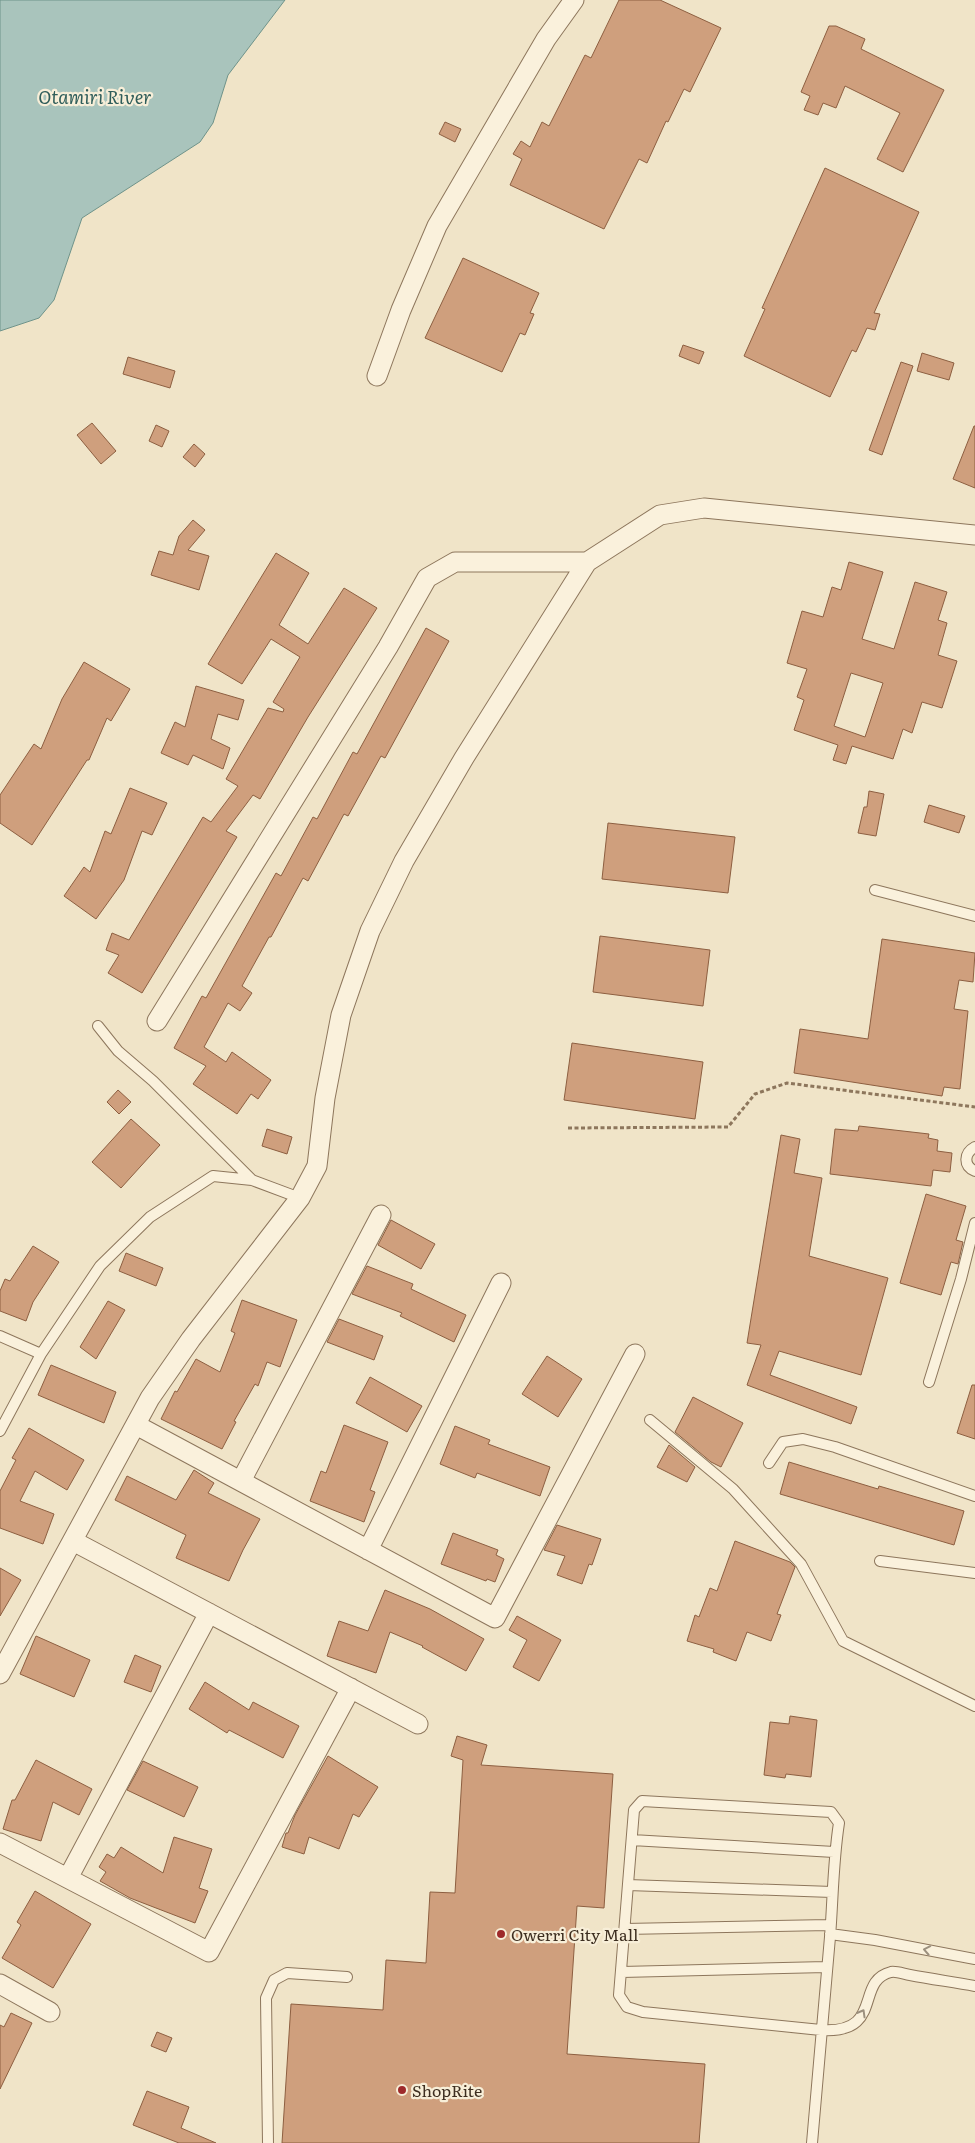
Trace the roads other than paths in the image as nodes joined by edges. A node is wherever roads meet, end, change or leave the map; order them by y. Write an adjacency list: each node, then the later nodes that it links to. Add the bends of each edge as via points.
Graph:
1 (574, 0): 2 (street, via 546,39 437,226)
2 (377, 376)
3 (975, 535): 4 (street, via 704,508 660,515)
4 (587, 562): 7 (street, via 454,562 426,578 383,655); 12 (street, via 464,758 404,861 370,931 341,1015 325,1098 317,1166)
5 (875, 890): 6 (lane)
6 (975, 916)
7 (158, 1021)
8 (98, 1026): 11 (lane, via 118,1051 153,1081)
9 (975, 1147): 10 (lane, via 966,1160 967,1166)
10 (975, 1172)
11 (252, 1180): 12 (lane); 17 (lane, via 213,1176 150,1217 100,1266)
12 (300, 1198): 21 (street, via 191,1339 150,1398)
13 (381, 1215): 24 (street)
14 (975, 1223): 19 (lane)
15 (502, 1283): 27 (street)
16 (0, 1336): 17 (lane)
17 (41, 1354): 22 (lane)
18 (635, 1354): 27 (street, via 495,1618)
19 (929, 1382)
20 (650, 1420): 33 (lane, via 733,1489 802,1564 843,1641)
21 (136, 1425): 24 (street); 26 (street)
22 (0, 1431)
23 (768, 1463): 25 (lane, via 783,1442 803,1440 835,1447)
24 (241, 1481): 27 (street)
25 (975, 1496)
26 (73, 1541): 30 (street); 31 (street)
27 (368, 1550)
28 (880, 1561): 29 (lane)
29 (975, 1573)
30 (209, 1613): 32 (street); 38 (street)
31 (0, 1674)
32 (351, 1688): 34 (street); 38 (street, via 209,1952)
33 (975, 1706)
34 (418, 1724)
35 (632, 1840): 37 (lane); 37 (lane, via 634,1810 642,1801 821,1811 831,1812 839,1822); 39 (lane)
36 (0, 1843): 38 (street)
37 (834, 1852): 40 (lane)
38 (68, 1878)
39 (628, 1885): 40 (lane); 41 (lane)
40 (832, 1892): 42 (lane)
41 (625, 1929): 42 (lane); 45 (lane)
42 (829, 1930): 43 (lane, one-way to 42); 44 (lane)
43 (975, 1959)
44 (826, 1967): 45 (lane); 50 (lane)
45 (622, 1972): 50 (lane, via 619,1995 627,2007 635,2010)
46 (347, 1977): 51 (lane, via 287,1973 274,1980 266,1998)
47 (0, 1984): 49 (street)
48 (975, 1986): 50 (lane, one-way to 48, via 839,2031 852,2027 864,2012 877,1979 891,1972)
49 (50, 2012)
50 (821, 2030): 52 (lane)
51 (268, 2143)
52 (812, 2143)

